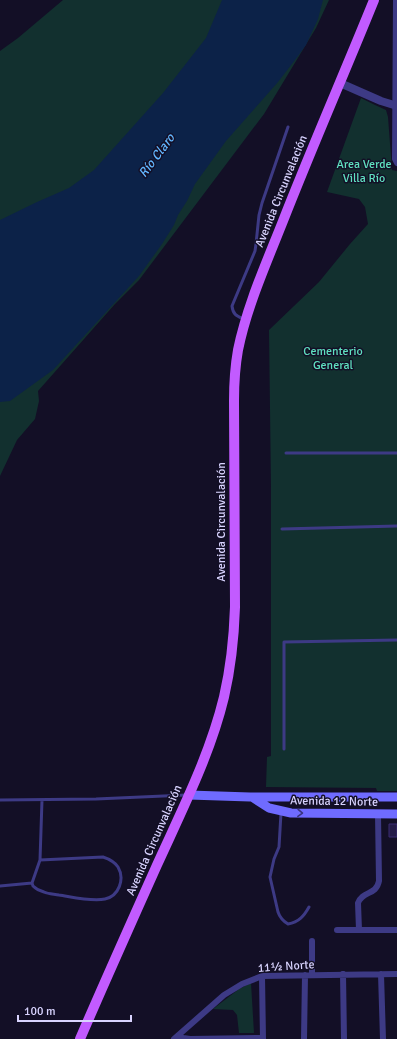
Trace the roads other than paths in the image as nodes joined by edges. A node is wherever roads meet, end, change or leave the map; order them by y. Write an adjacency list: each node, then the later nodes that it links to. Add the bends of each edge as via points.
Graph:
1 (374, 0): 3 (main road, Avenida Circunvalación)
2 (396, 0): 4 (street)
3 (340, 83): 4 (street); 7 (main road, Avenida Circunvalación, via 298,182)
4 (396, 106): 6 (street)
5 (288, 127): 7 (lane, via 262,203 256,244 232,306 234,314)
6 (397, 163)
7 (246, 320): 14 (main road, Avenida Circunvalación, via 234,380 235,607 231,660 216,727)
8 (286, 453): 9 (lane)
9 (397, 453)
10 (397, 526): 11 (lane)
11 (282, 529)
12 (397, 640): 13 (lane, via 284,642)
13 (284, 749)
14 (189, 795): 15 (main road, Avenida 12 Norte); 19 (lane); 40 (main road, Avenida Circunvalación)
15 (250, 797): 16 (main road, Avenida 12 Norte); 20 (main road, Avenida 12 Norte, via 269,808)
16 (349, 797): 17 (main road, Avenida 12 Norte); 21 (main road)
17 (397, 797)
18 (0, 800): 19 (lane)
19 (42, 800): 24 (lane)
20 (281, 811): 21 (main road, Avenida 12 Norte, one-way to 21, via 299,814); 27 (lane, via 279,847 270,877 278,912 288,924 303,917)
21 (349, 814): 22 (main road, Avenida 12 Norte)
22 (378, 814): 23 (main road, Avenida 12 Norte); 29 (street, via 379,882 375,890 359,900)
23 (397, 814)
24 (40, 860): 25 (lane); 25 (lane, via 102,857 111,860 118,867 121,882 119,888 106,899 81,899 45,892 32,886)
25 (32, 883): 26 (lane)
26 (0, 886)
27 (309, 907)
28 (337, 930): 29 (street)
29 (358, 930): 30 (street)
30 (397, 930)
31 (312, 941): 36 (street)
32 (343, 974): 33 (street, 11½ Norte); 36 (street, 11½ Norte); 42 (street)
33 (381, 974): 34 (street, 11½ Norte); 43 (street)
34 (397, 974)
35 (305, 975): 36 (street, 11½ Norte); 37 (street, 11½ Norte); 41 (street)
36 (312, 975)
37 (262, 976): 38 (street, 11½ Norte, via 224,995); 39 (street)
38 (176, 1037): 39 (street)
39 (263, 1038)
40 (80, 1039)
41 (304, 1039)
42 (344, 1039)
43 (383, 1039)

